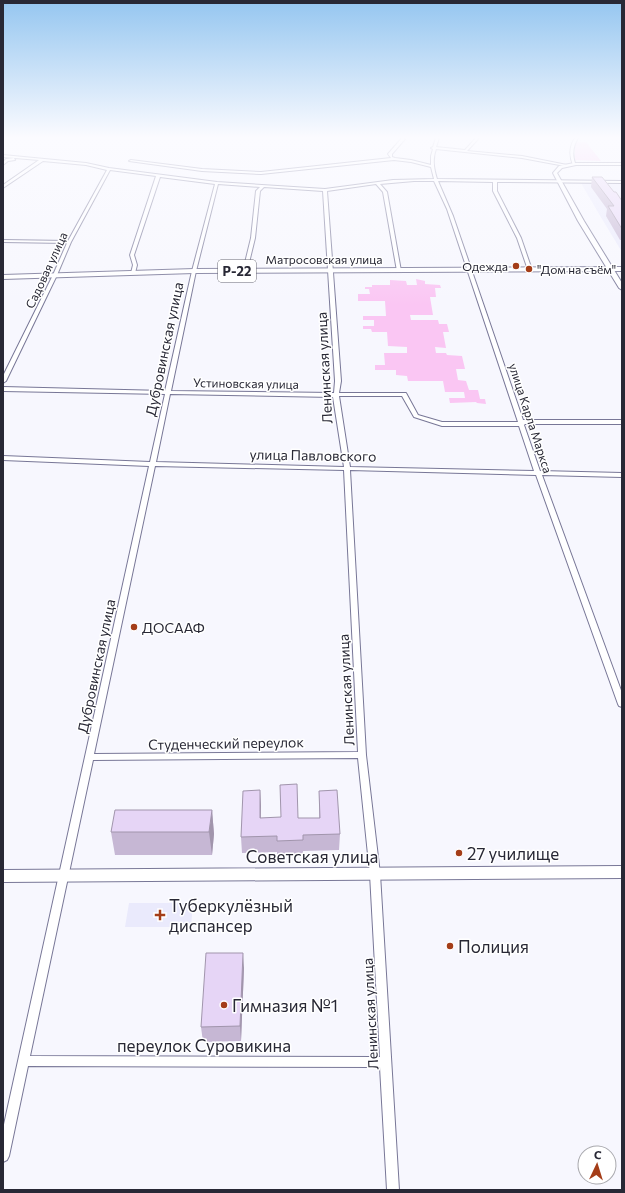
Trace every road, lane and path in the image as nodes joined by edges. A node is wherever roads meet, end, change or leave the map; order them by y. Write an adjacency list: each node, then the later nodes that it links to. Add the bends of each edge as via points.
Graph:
1 (95, 194): 11 (street, Садовая улица)
2 (152, 194): 20 (street, via 132,255 135,265)
3 (214, 194): 15 (street, Дубровинская улица)
4 (258, 194): 16 (street, via 253,238)
5 (324, 194): 17 (street, Ленинская улица)
6 (385, 194): 18 (street)
7 (442, 194): 19 (street, улица Карла Маркса)
8 (496, 194): 14 (street, via 519,238)
9 (565, 194): 12 (street)
10 (3, 241): 11 (street)
11 (69, 242): 21 (street, Садовая улица)
12 (610, 269): 13 (highway, Матросовская улица / Р-22); 14 (highway, Матросовская улица / Р-22); 23 (street)
13 (622, 269)
14 (530, 270): 19 (highway, Матросовская улица / Р-22)
15 (194, 271): 16 (highway, Матросовская улица / Р-22); 20 (highway, Матросовская улица / Р-22); 26 (street, Дубровинская улица)
16 (245, 271): 17 (highway, Матросовская улица / Р-22)
17 (331, 271): 18 (highway, Матросовская улица / Р-22); 27 (street, Ленинская улица, via 338,381)
18 (399, 271): 19 (highway, Матросовская улица / Р-22)
19 (471, 271): 29 (street, улица Карла Маркса)
20 (133, 273): 21 (highway, Матросовская улица / Р-22)
21 (55, 275): 22 (highway, Матросовская улица / Р-22); 24 (street, Садовая улица)
22 (3, 277)
23 (622, 288)
24 (3, 381)
25 (3, 389): 26 (street, Устиновская улица)
26 (168, 393): 27 (street, Устиновская улица); 31 (street, Дубровинская улица)
27 (336, 396): 29 (street, Устиновская улица, via 368,393 404,394 416,416 442,424); 32 (street, Ленинская улица)
28 (622, 422): 29 (street, Устиновская улица)
29 (521, 423): 33 (street, улица Карла Маркса)
30 (3, 458): 31 (street, улица Павловского)
31 (153, 464): 32 (street, улица Павловского); 37 (street, Дубровинская улица)
32 (347, 468): 33 (street, улица Павловского); 36 (street, Ленинская улица)
33 (538, 473): 34 (street, улица Павловского); 35 (street, улица Карла Маркса)
34 (622, 475)
35 (622, 704)
36 (362, 755): 37 (street, Студенческий переулок); 39 (street, Ленинская улица)
37 (89, 757): 40 (street, Дубровинская улица)
38 (622, 872): 39 (street, Советская улица)
39 (375, 874): 40 (street, Советская улица); 43 (street, Ленинская улица)
40 (63, 875): 41 (street, Советская улица); 42 (street, Дубровинская улица)
41 (3, 876)
42 (23, 1061): 43 (street, переулок Суровикина); 44 (street, Дубровинская улица)
43 (385, 1062): 45 (street, Ленинская улица)
44 (3, 1156)
45 (393, 1190)

